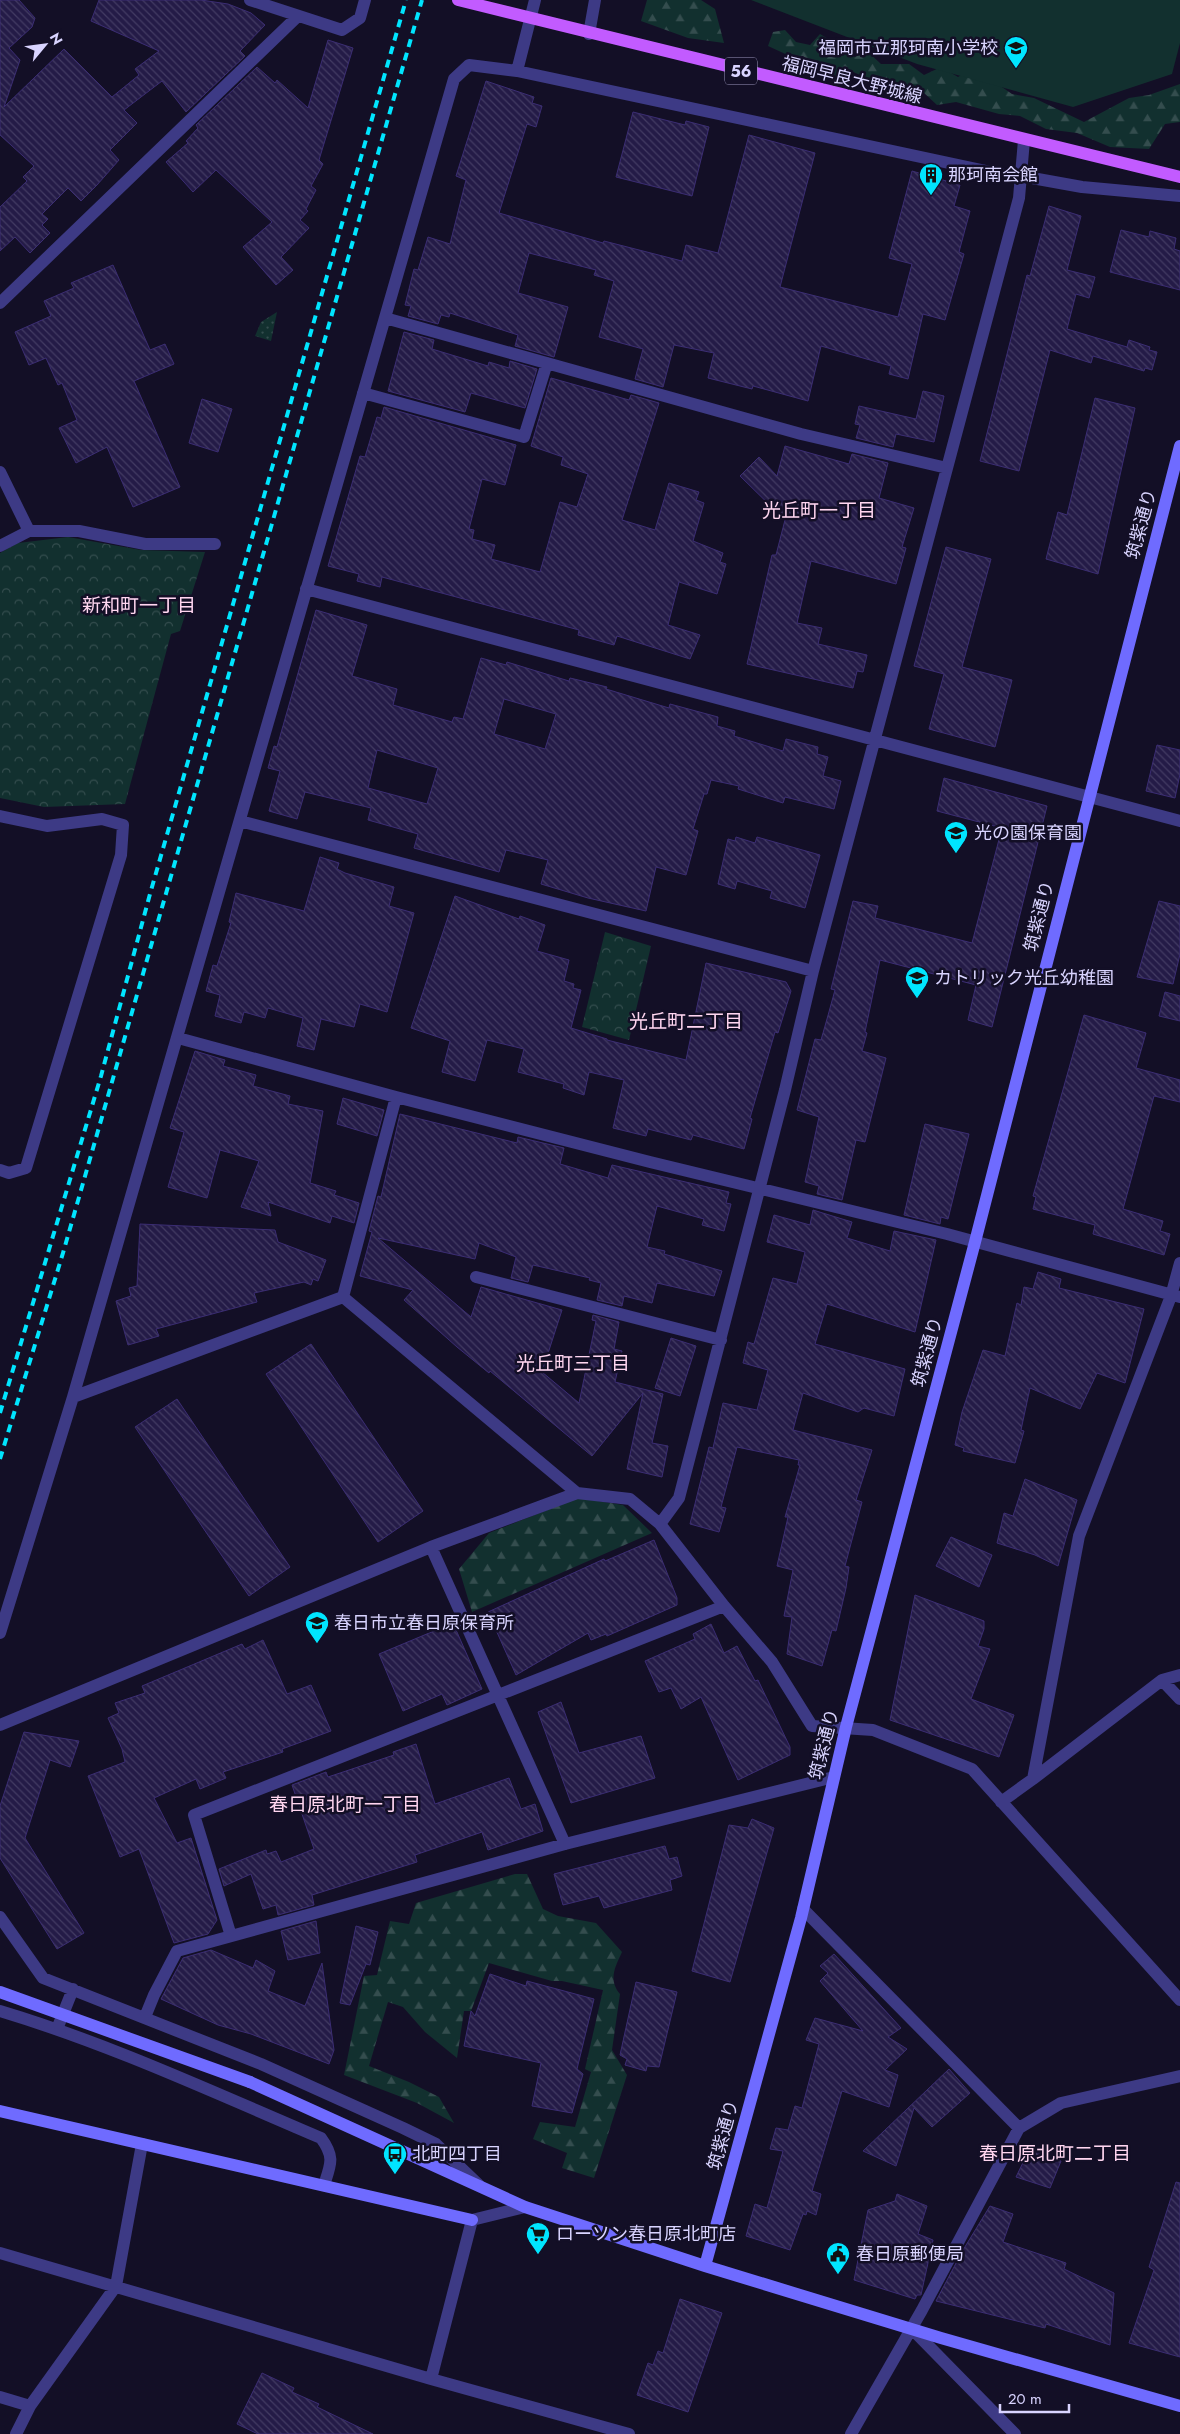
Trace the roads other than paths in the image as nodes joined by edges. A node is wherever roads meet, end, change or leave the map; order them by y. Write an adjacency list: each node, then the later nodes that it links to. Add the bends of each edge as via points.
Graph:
1 (250, 0): 6 (street)
2 (365, 0): 6 (street, via 360,18 342,30)
3 (458, 0): 7 (main road, 福岡早良大野城線 / 56)
4 (535, 0): 8 (street)
5 (595, 0): 7 (street)
6 (298, 16): 13 (street)
7 (589, 34): 9 (main road, 福岡早良大野城線 / 56)
8 (517, 71): 10 (street); 14 (street, via 469,65 454,79)
9 (1024, 140): 10 (street); 11 (main road, 福岡早良大野城線 / 56)
10 (1022, 176): 12 (street, via 1082,187); 18 (street, via 1019,198)
11 (1180, 178)
12 (1180, 196)
13 (0, 303)
14 (385, 318): 15 (street); 16 (street)
15 (547, 363): 16 (street, via 524,436); 18 (street, via 801,434)
16 (363, 393): 23 (street)
17 (1180, 446): 25 (street, 筑紫通り)
18 (946, 468): 24 (street)
19 (0, 472): 20 (street)
20 (29, 532): 21 (street, via 79,531 145,544); 22 (street)
21 (216, 544)
22 (0, 546)
23 (306, 589): 24 (street); 28 (street)
24 (876, 739): 25 (street); 29 (street)
25 (1088, 795): 27 (street); 34 (street, 筑紫通り)
26 (0, 816): 32 (street, via 47,826 102,819 123,825 121,855 26,1168 9,1173)
27 (1180, 821)
28 (240, 822): 29 (street); 30 (street)
29 (813, 971): 33 (street)
30 (178, 1038): 31 (street); 40 (street)
31 (396, 1097): 33 (street); 38 (street)
32 (0, 1170)
33 (758, 1187): 34 (street); 39 (street)
34 (974, 1242): 37 (street); 51 (street, 筑紫通り)
35 (1180, 1263): 37 (street)
36 (476, 1277): 39 (street)
37 (1176, 1296): 53 (street, via 1079,1536)
38 (342, 1297): 40 (street); 41 (street)
39 (722, 1340): 42 (street, via 679,1498)
40 (73, 1397): 45 (street)
41 (577, 1493): 42 (street, via 630,1499); 43 (street)
42 (660, 1524): 44 (street)
43 (431, 1547): 48 (street); 50 (street)
44 (724, 1606): 48 (street); 51 (street, via 772,1662 812,1726)
45 (0, 1633)
46 (1180, 1675): 47 (street)
47 (1162, 1680): 49 (street); 53 (street)
48 (498, 1695): 55 (street); 58 (street, via 194,1815)
49 (1180, 1699)
50 (0, 1725)
51 (846, 1727): 52 (street, 筑紫通り); 54 (street, via 873,1730 972,1769)
52 (834, 1777): 55 (street); 56 (street, 筑紫通り)
53 (1033, 1779): 54 (street)
54 (1001, 1802): 61 (street)
55 (565, 1844): 58 (street)
56 (803, 1909): 67 (street); 74 (street, 筑紫通り)
57 (1, 1919): 59 (street, via 44,1978)
58 (231, 1936): 63 (street, via 177,1951)
59 (73, 1989): 63 (street); 64 (street)
60 (0, 1992): 70 (street, bridge, via 250,2082)
61 (1180, 2000)
62 (0, 2011): 64 (street)
63 (145, 2017): 70 (street, via 261,2064 436,2144)
64 (58, 2029): 69 (street, via 321,2138 330,2150 332,2164)
65 (1180, 2076): 67 (street, via 1061,2103)
66 (0, 2111): 68 (street)
67 (1019, 2128): 76 (street)
68 (142, 2144): 69 (street); 75 (street)
69 (324, 2185): 72 (street)
70 (485, 2191): 71 (street)
71 (525, 2207): 72 (street); 74 (street)
72 (472, 2220): 77 (street)
73 (0, 2253): 75 (street)
74 (705, 2266): 76 (street)
75 (116, 2286): 77 (street); 79 (street)
76 (911, 2328): 80 (street); 83 (street); 84 (street)
77 (431, 2379): 82 (street)
78 (0, 2397): 79 (street)
79 (30, 2406): 81 (street)
80 (1180, 2406)
81 (16, 2434)
82 (629, 2434)
83 (851, 2434)
84 (1015, 2434)

